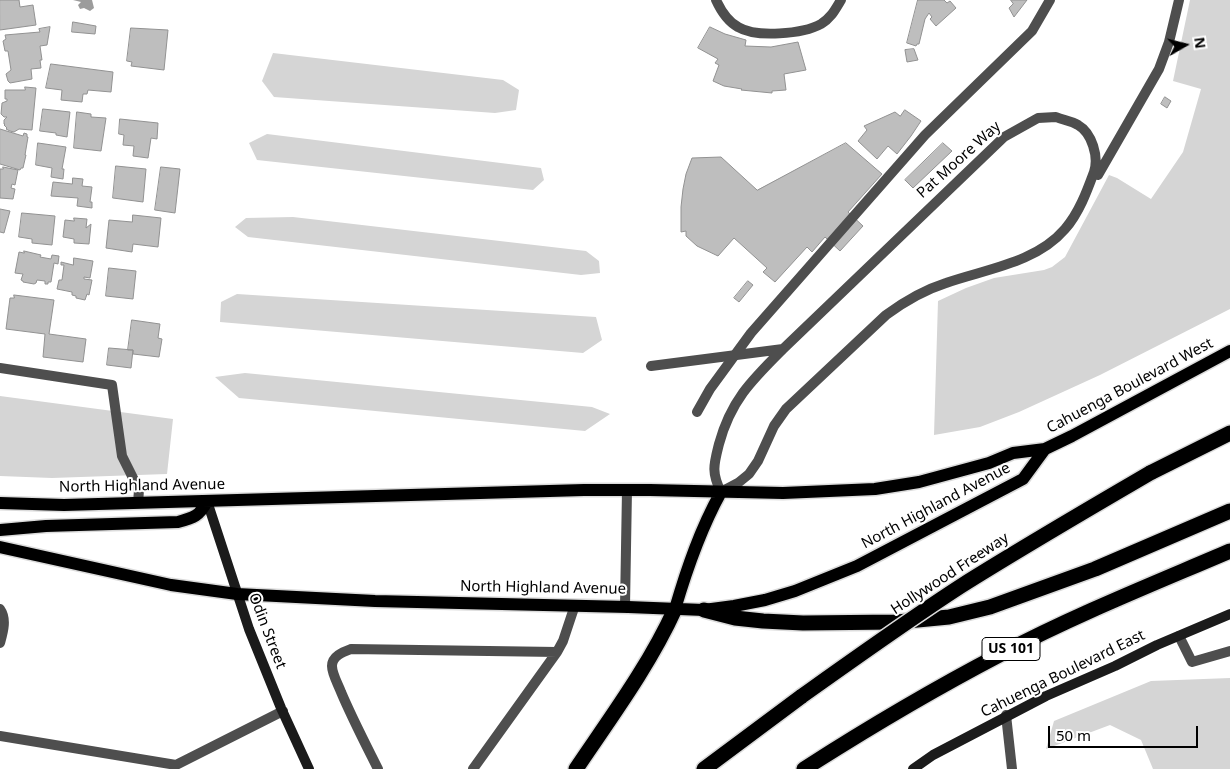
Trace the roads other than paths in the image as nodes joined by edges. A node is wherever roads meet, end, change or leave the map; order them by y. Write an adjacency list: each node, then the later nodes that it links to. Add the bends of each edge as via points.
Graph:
1 (716, 0): 2 (street, via 723,14 738,28 777,33 809,29 822,23 833,15)
2 (840, 0)
3 (1050, 0): 8 (street, via 1032,31 925,136 751,333)
4 (1179, 0): 5 (street, via 1159,69)
5 (1084, 200): 6 (street, Pat Moore Way, via 1097,163 1090,138 1079,125 1056,117 1038,118 1004,137); 15 (street, Pat Moore Way, via 1066,229 1041,249 922,292 886,315 786,409 750,474)
6 (783, 349): 8 (street); 15 (street, Pat Moore Way, via 751,382 723,428 713,466 714,479)
7 (1230, 351): 13 (main road, Cahuenga Boulevard West)
8 (736, 355): 9 (street); 11 (street)
9 (651, 366)
10 (0, 368): 18 (street, via 112,385 122,456 139,490)
11 (697, 412)
12 (1230, 433): 42 (highway, Hollywood Freeway, bridge, via 1150,473 960,587 802,696)
13 (1045, 449): 15 (main road, North Highland Avenue, via 1013,453 955,474 885,487 784,493); 28 (main road, North Highland Avenue, via 1023,479 857,566 772,598)
14 (627, 490): 15 (main road, North Highland Avenue); 16 (main road, North Highland Avenue); 25 (street)
15 (721, 492): 26 (main road, via 694,548)
16 (207, 501): 18 (main road, North Highland Avenue); 20 (main road, via 202,511 178,522); 23 (main road, Odin Street)
17 (0, 503): 18 (main road, North Highland Avenue)
18 (138, 503)
19 (1230, 510): 28 (highway, via 1095,570 990,607 949,617 897,622 803,623 744,619)
20 (0, 530)
21 (0, 547): 23 (main road, North Highland Avenue, via 171,585)
22 (1230, 551): 43 (highway, US 101, via 1003,653 926,694)
23 (237, 594): 24 (main road, North Highland Avenue, via 375,601); 34 (main road, Odin Street)
24 (575, 605): 25 (main road, North Highland Avenue); 33 (street)
25 (625, 606): 26 (main road, North Highland Avenue)
26 (675, 609): 28 (main road, North Highland Avenue); 41 (highway, via 646,664)
27 (0, 610): 31 (street, via 4,614 4,630)
28 (704, 610)
29 (1230, 614): 30 (main road, Cahuenga Boulevard East)
30 (1179, 636): 32 (street, via 1192,662); 35 (main road, Cahuenga Boulevard East)
31 (0, 643)
32 (1230, 651)
33 (557, 652): 39 (street, via 343,651 335,657 332,665 335,677); 40 (street)
34 (283, 711): 37 (street); 38 (main road, Odin Street)
35 (1006, 716): 44 (main road, Cahuenga Boulevard East); 45 (street)
36 (0, 736): 37 (street)
37 (177, 767)
38 (309, 769)
39 (378, 769)
40 (473, 769)
41 (576, 769)
42 (704, 769)
43 (804, 769)
44 (913, 769)
45 (1012, 769)

